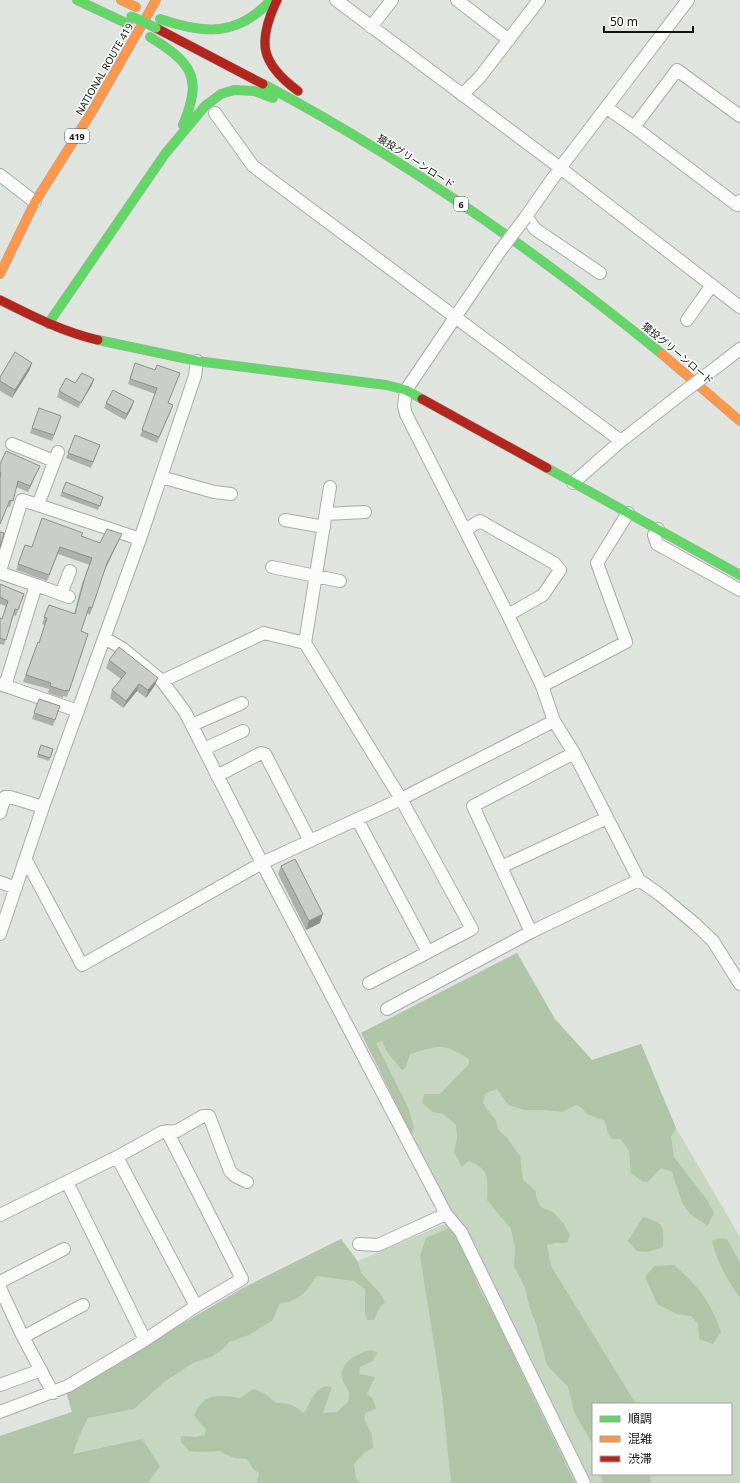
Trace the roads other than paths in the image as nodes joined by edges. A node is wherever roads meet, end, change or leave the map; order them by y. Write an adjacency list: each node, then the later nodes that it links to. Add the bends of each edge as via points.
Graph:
1 (78, 0): 12 (main road)
2 (91, 0): 12 (main road, 猿投グリーンロード / 6)
3 (156, 0): 25 (main road, NATIONAL ROUTE 419 / 419, via 93,110)
4 (271, 0): 11 (main road, via 257,14 235,26 207,30 176,25)
5 (277, 0): 24 (main road, via 267,21 265,42 269,62 275,73)
6 (336, 0): 13 (street)
7 (392, 0): 13 (street)
8 (457, 0): 14 (street)
9 (539, 0): 14 (street)
10 (688, 0): 16 (street)
11 (117, 3): 12 (main road, 猿投グリーンロード / 6)
12 (130, 20): 20 (main road, via 176,54 191,72 193,95); 21 (main road, 猿投グリーンロード / 6, bridge, via 156,28 251,76 344,128)
13 (371, 27): 15 (street)
14 (509, 40): 15 (street, via 480,77)
15 (462, 94): 22 (street)
16 (607, 108): 19 (street); 22 (street)
17 (215, 113): 33 (street, via 253,166)
18 (740, 116): 19 (street, via 677,70)
19 (634, 127): 26 (street)
20 (176, 139): 21 (main road, via 213,99 222,93 245,89 268,95 289,105); 35 (main road)
21 (395, 161): 24 (main road, 猿投グリーンロード / 6)
22 (560, 168): 27 (street); 30 (street)
23 (0, 174): 25 (street)
24 (434, 186): 39 (main road, 猿投グリーンロード / 6, via 525,248 621,320)
25 (35, 202): 29 (main road, NATIONAL ROUTE 419 / 419)
26 (739, 204)
27 (526, 217): 28 (street, via 535,229); 33 (street, bridge)
28 (600, 273)
29 (0, 274)
30 (712, 285): 32 (street); 34 (street)
31 (0, 300): 35 (main road)
32 (740, 307)
33 (454, 317): 38 (street); 40 (street)
34 (687, 320)
35 (48, 324): 37 (main road, via 84,337)
36 (740, 349): 40 (street, bridge)
37 (197, 361): 38 (main road, via 386,384); 42 (street, via 195,376)
38 (406, 390): 43 (main road); 53 (street, via 406,414)
39 (740, 421)
40 (621, 441): 43 (street)
41 (12, 444): 46 (street, via 56,457)
42 (161, 477): 45 (street, via 214,492); 54 (street)
43 (573, 483): 48 (main road)
44 (330, 487): 49 (street)
45 (231, 494)
46 (38, 505): 54 (street); 57 (street, via 22,500)
47 (365, 512): 49 (street)
48 (628, 513): 52 (main road); 68 (street, via 597,563 626,642)
49 (326, 514): 51 (street)
50 (285, 520): 51 (street)
51 (324, 527): 59 (street)
52 (658, 529): 58 (main road); 62 (street, via 654,535 657,544)
53 (465, 530): 63 (street); 63 (street, via 480,521 554,562 560,570 543,595)
54 (140, 539): 64 (street)
55 (272, 567): 59 (street)
56 (70, 571): 61 (street, via 65,596)
57 (0, 572): 61 (street)
58 (740, 575)
59 (316, 577): 60 (street); 65 (street)
60 (340, 581)
61 (36, 585): 67 (street)
62 (740, 590)
63 (508, 615): 68 (street)
64 (105, 638): 66 (street, via 123,648); 70 (street)
65 (305, 643): 66 (street, via 264,633); 77 (street)
66 (162, 681): 72 (street)
67 (2, 685): 70 (street)
68 (542, 686): 71 (street)
69 (242, 703): 72 (street)
70 (78, 711): 78 (street)
71 (554, 721): 75 (street); 77 (street)
72 (192, 725): 74 (street)
73 (243, 731): 74 (street)
74 (204, 749): 76 (street)
75 (574, 754): 80 (street); 85 (street, via 473,806)
76 (217, 776): 82 (street, via 261,753 265,754); 84 (street)
77 (401, 799): 81 (street); 91 (street, via 472,929)
78 (43, 807): 79 (street, via 5,797); 83 (street)
79 (0, 813)
80 (607, 818): 85 (street); 86 (street)
81 (357, 819): 82 (street); 91 (street)
82 (310, 841): 84 (street)
83 (26, 860): 84 (street, via 82,965); 88 (street)
84 (262, 864): 99 (street)
85 (501, 867): 89 (street)
86 (639, 880): 89 (street); 93 (street, via 713,941)
87 (0, 882): 88 (street)
88 (16, 888): 90 (street)
89 (531, 932): 94 (street)
90 (0, 934)
91 (428, 952): 92 (street)
92 (369, 983)
93 (740, 984)
94 (387, 1009)
95 (167, 1131): 96 (street); 98 (street, via 177,1130 203,1116 208,1116 230,1171); 106 (street, via 242,1279)
96 (117, 1157): 97 (street); 106 (street)
97 (67, 1182): 100 (street); 108 (street)
98 (247, 1182)
99 (446, 1214): 101 (street, via 378,1245); 113 (street, via 461,1232)
100 (0, 1215)
101 (359, 1244)
102 (64, 1249): 103 (street)
103 (0, 1282)
104 (0, 1288): 107 (street)
105 (83, 1305): 107 (street)
106 (196, 1306): 108 (street)
107 (23, 1337): 109 (street)
108 (145, 1340): 111 (street)
109 (41, 1370): 110 (street); 111 (street)
110 (0, 1385)
111 (53, 1393): 112 (street)
112 (0, 1412)
113 (584, 1483)

